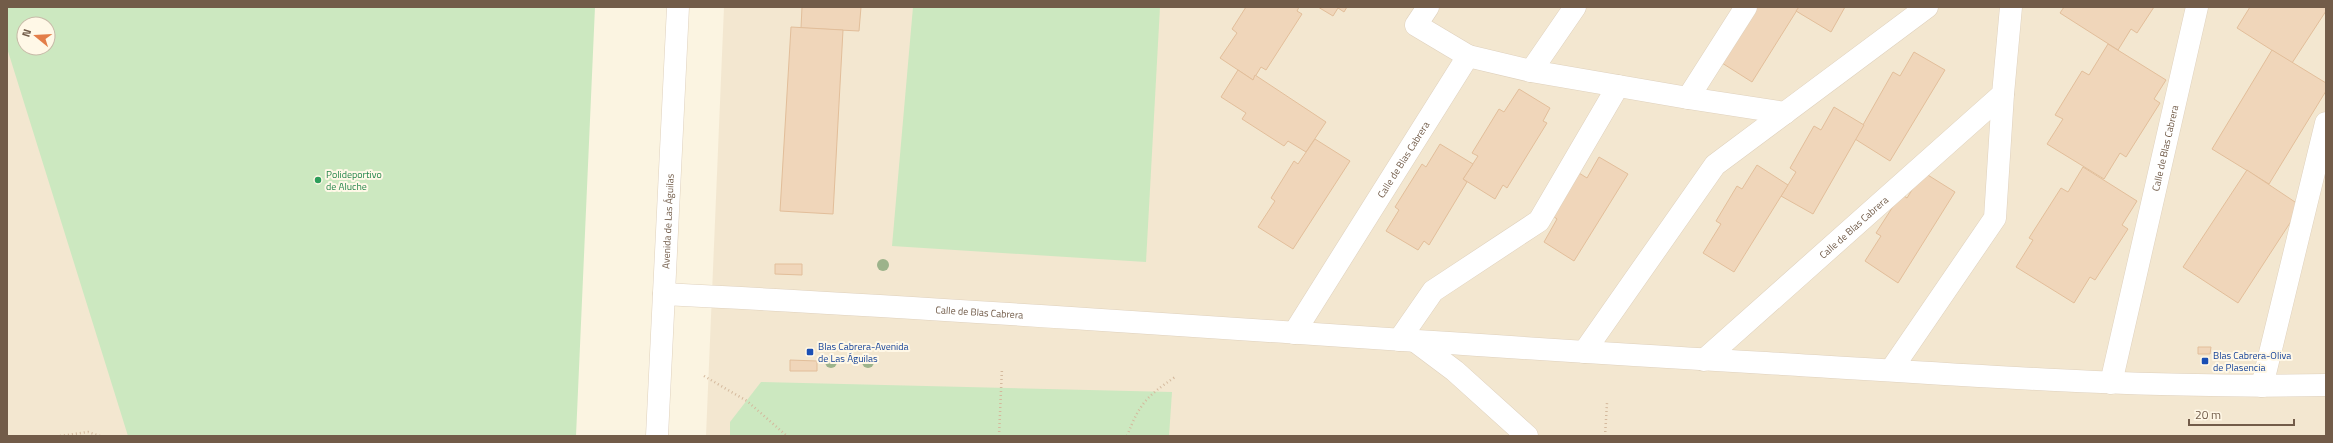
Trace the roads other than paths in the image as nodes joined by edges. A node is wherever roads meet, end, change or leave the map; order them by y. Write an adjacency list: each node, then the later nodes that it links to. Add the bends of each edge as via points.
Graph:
1 (678, 7): 15 (street, Avenida de Las Águilas)
2 (1428, 7): 8 (street, via 1416,26)
3 (1575, 7): 9 (street)
4 (1746, 7): 12 (street)
5 (1927, 7): 13 (street)
6 (2011, 7): 11 (street)
7 (2197, 7): 21 (street, Calle de Blas Cabrera)
8 (1468, 56): 9 (street); 16 (street, Calle de Blas Cabrera)
9 (1531, 71): 10 (street)
10 (1618, 86): 12 (street); 17 (street, via 1539,221 1433,291)
11 (2003, 94): 19 (street, Calle de Blas Cabrera); 20 (street, via 1995,218)
12 (1688, 98): 13 (street)
13 (1785, 113): 18 (street, via 1715,165)
14 (2326, 123): 23 (street)
15 (664, 294): 16 (street, Calle de Blas Cabrera, via 859,304); 24 (street, Avenida de Las Águilas)
16 (1294, 333): 17 (street, Calle de Blas Cabrera)
17 (1407, 340): 18 (street, Calle de Blas Cabrera); 25 (street, via 1455,371)
18 (1584, 352): 19 (street, Calle de Blas Cabrera)
19 (1704, 360): 20 (street, Calle de Blas Cabrera)
20 (1891, 370): 21 (street, Calle de Blas Cabrera)
21 (2111, 383): 23 (street, Calle de Blas Cabrera)
22 (2326, 384): 23 (street, Calle de Blas Cabrera)
23 (2262, 386)
24 (657, 436)
25 (1527, 436)

